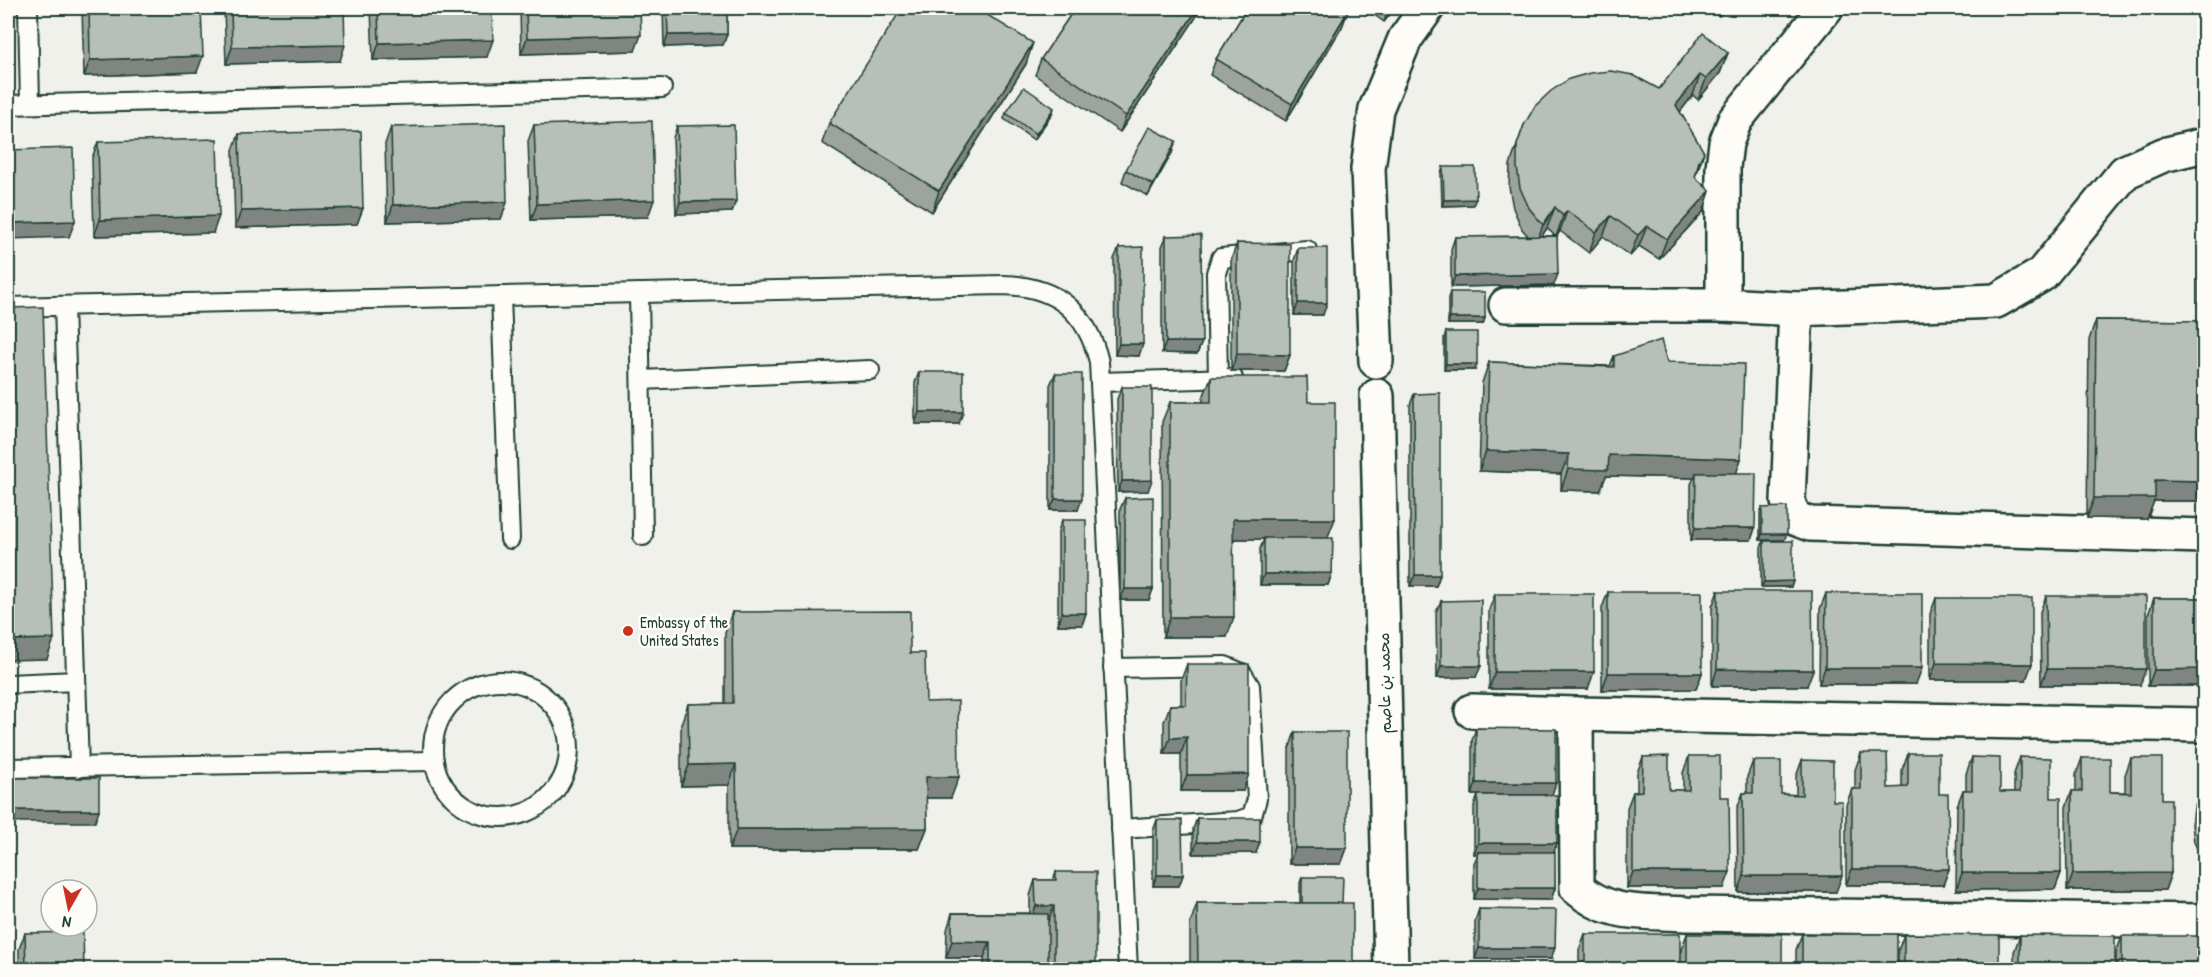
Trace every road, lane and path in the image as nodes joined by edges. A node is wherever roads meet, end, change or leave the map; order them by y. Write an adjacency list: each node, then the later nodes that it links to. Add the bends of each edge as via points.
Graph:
1 (27, 8): 6 (lane)
2 (1427, 8): 16 (street, via 1405,39 1376,109 1368,169)
3 (1826, 8): 12 (street, via 1735,120 1726,143)
4 (662, 88): 6 (lane)
5 (8, 105): 6 (lane)
6 (30, 105)
7 (2205, 145): 15 (street, via 2163,155 2125,172 2041,276 1996,302)
8 (1307, 250): 18 (lane, via 1221,258 1216,273)
9 (639, 293): 10 (lane); 20 (lane); 21 (lane, via 1022,285 1059,299 1086,326 1095,343)
10 (501, 296): 13 (lane); 25 (lane)
11 (1506, 305): 12 (street)
12 (1724, 305): 15 (street)
13 (64, 306): 14 (lane); 27 (lane)
14 (8, 307)
15 (1796, 309): 23 (street, via 1788,501 1794,518 1810,524)
16 (1376, 361)
17 (870, 370): 20 (lane)
18 (1218, 378): 19 (lane); 21 (lane)
19 (1253, 378)
20 (641, 380): 24 (lane)
21 (1100, 382): 26 (lane)
22 (1377, 396): 38 (street, محمد بن عاصم)
23 (2205, 536)
24 (643, 537)
25 (510, 539)
26 (1113, 668): 35 (lane); 35 (lane, via 1225,666 1242,673 1250,686 1257,799 1252,816 1238,821)
27 (76, 681): 28 (lane); 34 (lane)
28 (8, 684)
29 (1472, 711): 30 (street)
30 (1576, 714): 31 (street); 36 (street, via 1577,888 1592,902 1609,909 1686,914)
31 (2205, 725)
32 (434, 761): 32 (lane, via 441,782 456,800 475,812 496,817 519,815 540,806 556,790 566,771 570,748 566,726 555,706 518,683 495,681 454,699 441,717 434,739); 34 (lane)
33 (8, 768): 34 (lane)
34 (79, 768)
35 (1121, 829): 37 (lane)
36 (2205, 921)
37 (1128, 969)
38 (1392, 969)

